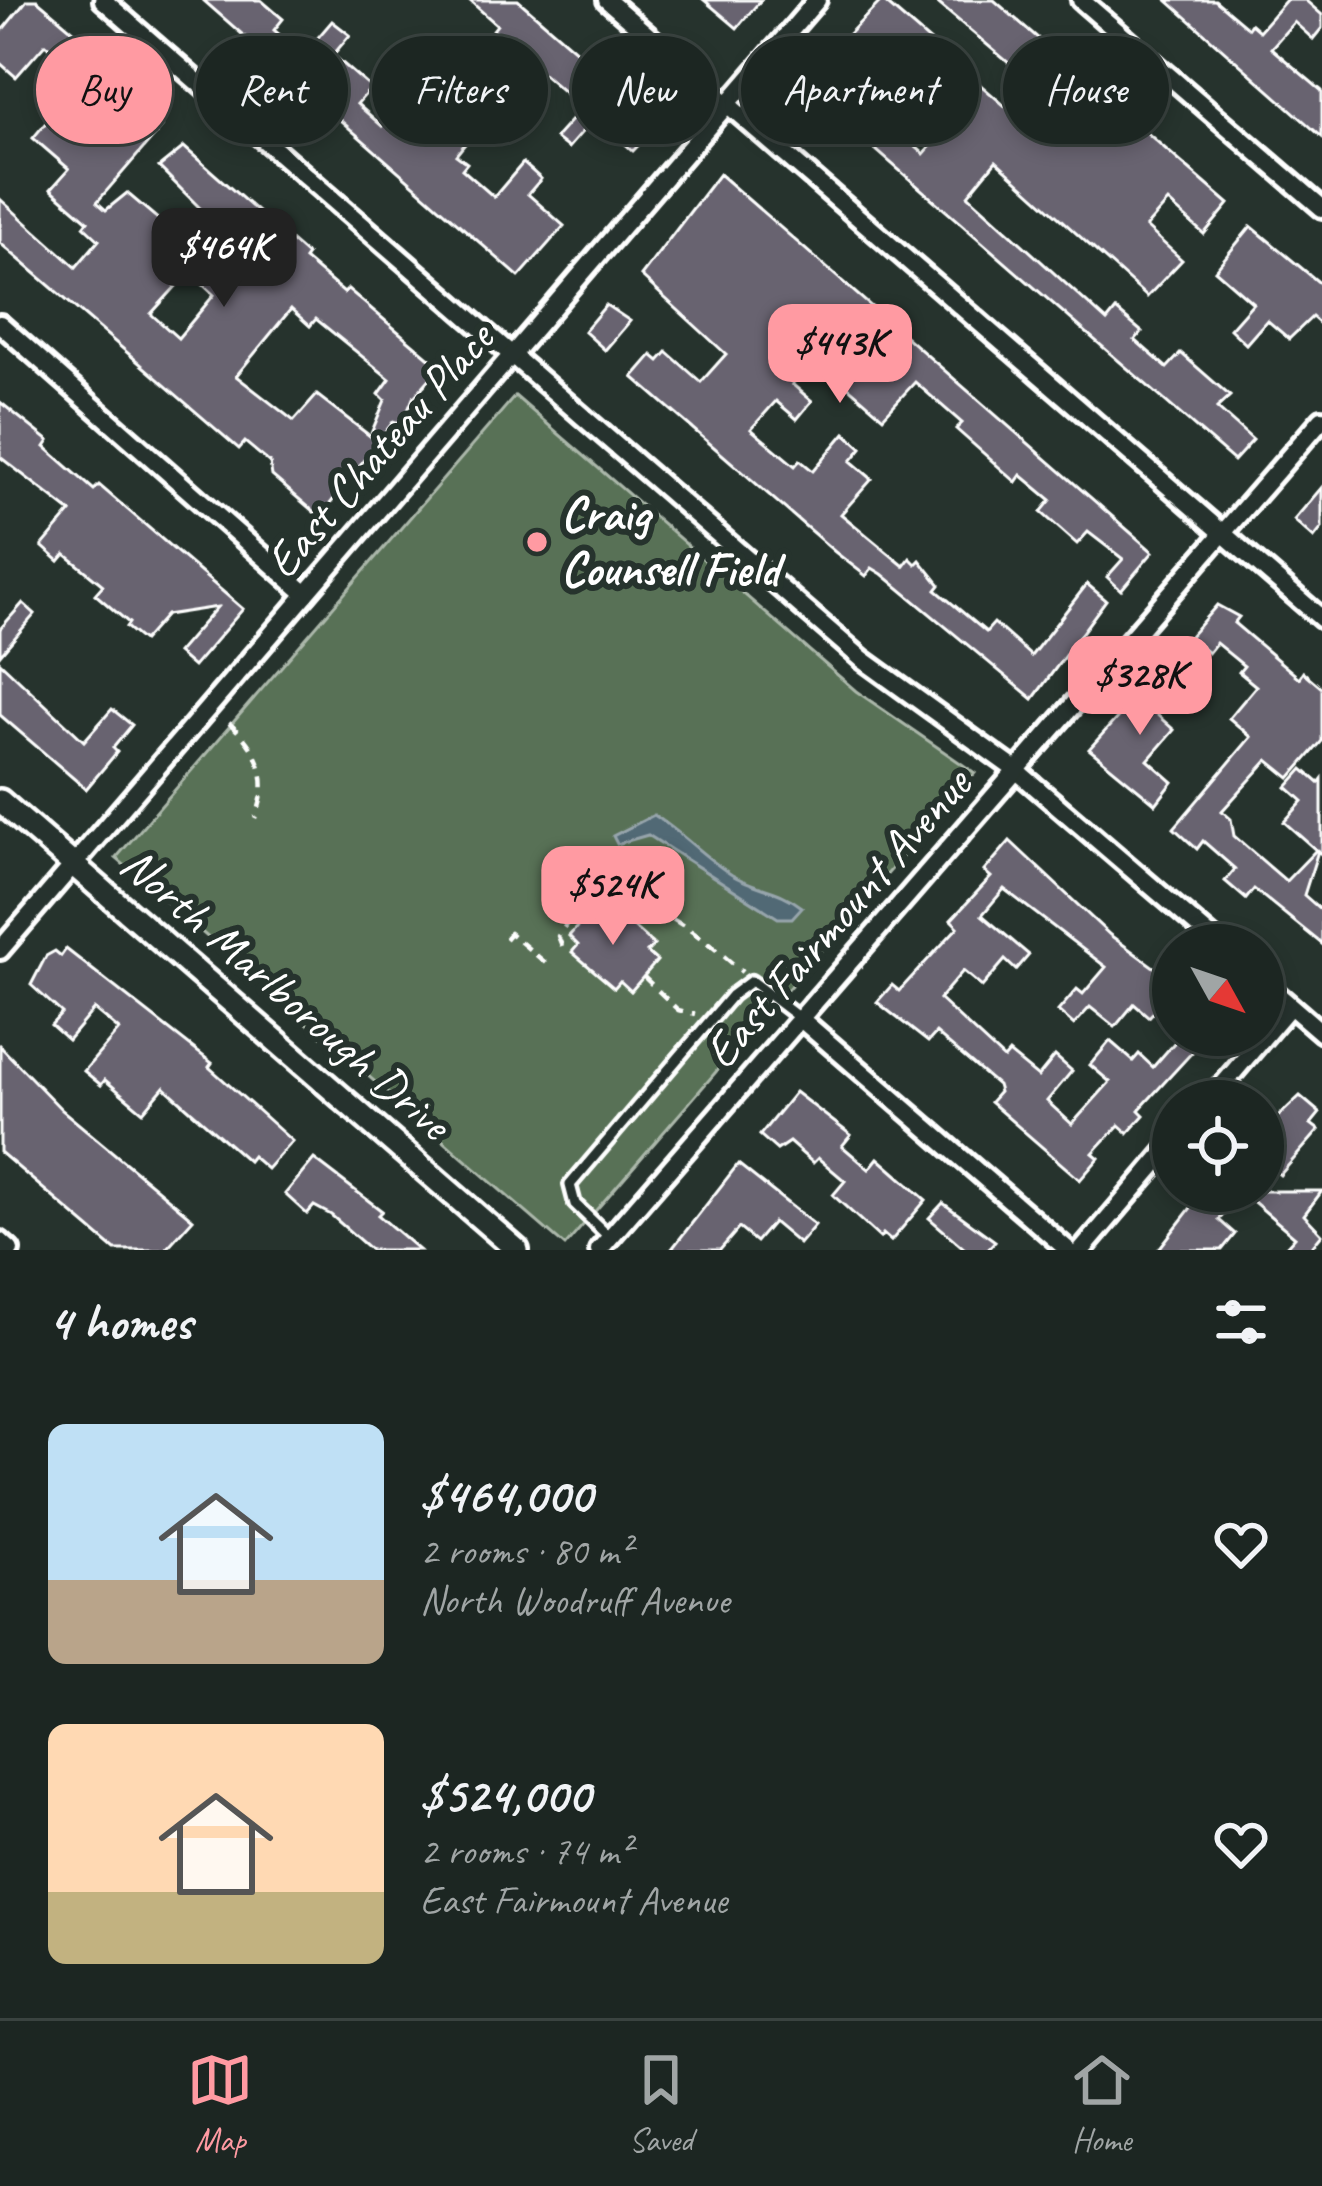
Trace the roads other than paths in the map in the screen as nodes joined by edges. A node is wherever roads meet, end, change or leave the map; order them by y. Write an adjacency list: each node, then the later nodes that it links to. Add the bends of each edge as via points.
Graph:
1 (104, 0): 8 (street)
2 (607, 0): 5 (street)
3 (817, 0): 5 (street, East Chateau Place)
4 (1081, 0): 6 (street)
5 (728, 104): 8 (street, East Chateau Place); 10 (street)
6 (1322, 208)
7 (0, 324): 11 (street)
8 (513, 353): 11 (street, East Chateau Place); 13 (street, via 862,659)
9 (1322, 419): 10 (street, East Fairmount Avenue)
10 (1224, 535): 12 (street); 13 (street, East Fairmount Avenue)
11 (306, 594): 15 (street, East Chateau Place)
12 (1322, 620)
13 (1017, 771): 16 (street); 20 (street, East Fairmount Avenue)
14 (0, 801): 15 (street, North Marlborough Drive)
15 (74, 863): 17 (street, East Chateau Place); 27 (street, North Marlborough Drive)
16 (1196, 924)
17 (0, 950)
18 (1284, 1001): 19 (street)
19 (1290, 1006): 21 (street); 22 (street)
20 (802, 1020): 25 (street, East Fairmount Avenue); 25 (lane, via 752,981 732,995 570,1185); 28 (street)
21 (1322, 1033)
22 (1227, 1080)
23 (1152, 1168): 29 (street)
24 (0, 1241): 26 (street)
25 (605, 1244)
26 (10, 1250)
27 (517, 1250)
28 (1068, 1250)
29 (1082, 1250)

